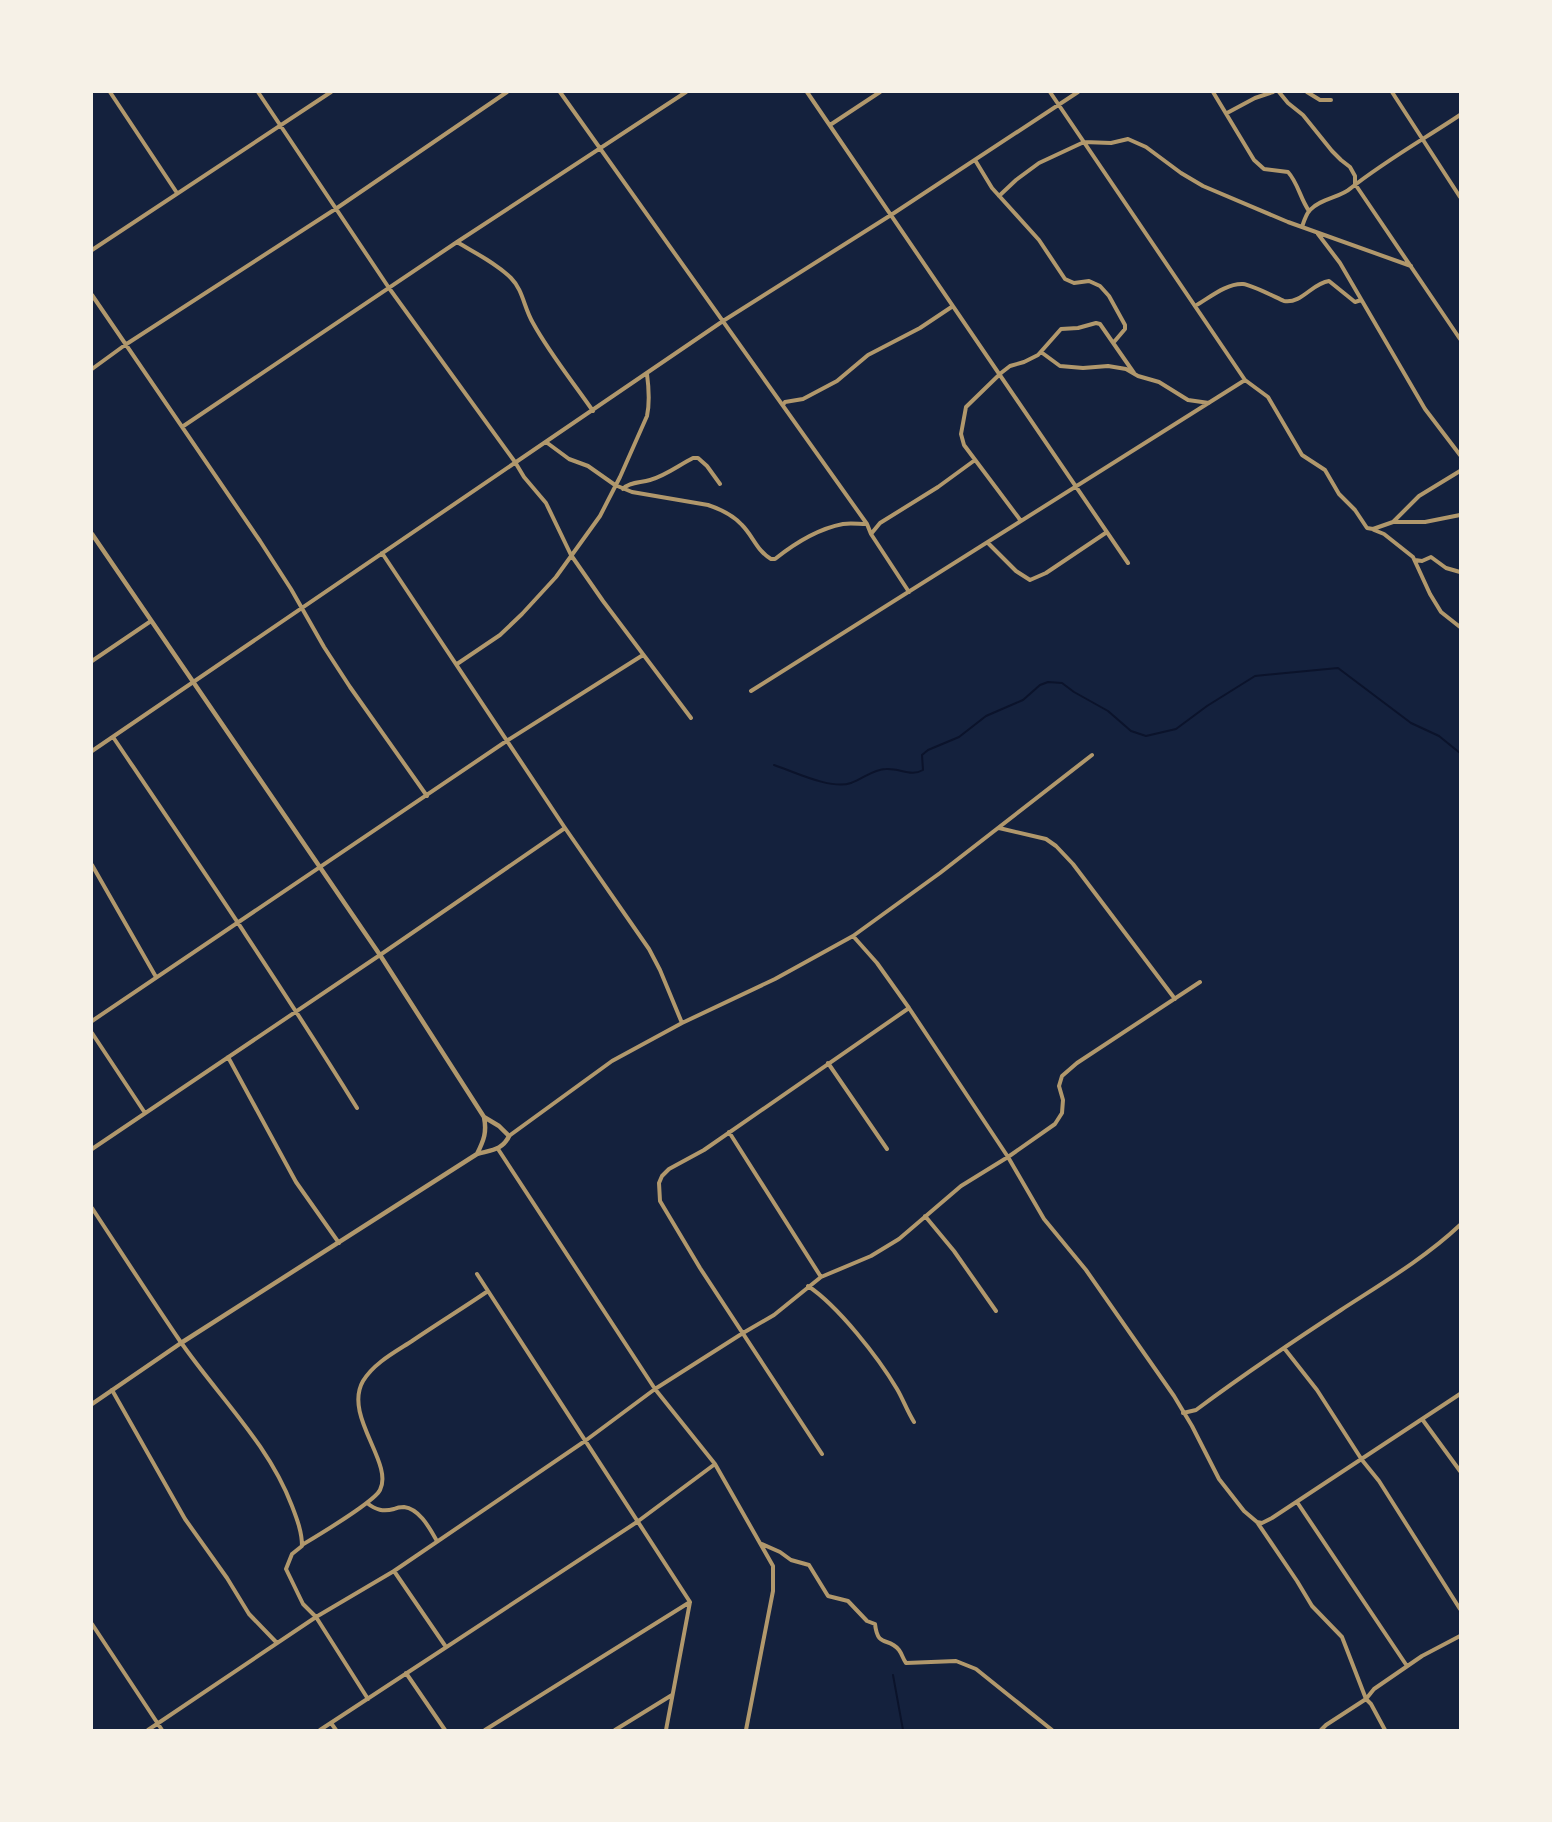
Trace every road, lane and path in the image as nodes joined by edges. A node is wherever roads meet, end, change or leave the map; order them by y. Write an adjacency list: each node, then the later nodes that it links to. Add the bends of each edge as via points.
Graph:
1 (110, 92): 27 (street)
2 (258, 92): 20 (street)
3 (330, 92): 20 (street)
4 (507, 92): 30 (street)
5 (560, 92): 24 (street)
6 (686, 92): 24 (street)
7 (807, 92): 21 (street)
8 (879, 92): 21 (street)
9 (1050, 92): 17 (street)
10 (1078, 92): 17 (street)
11 (1213, 92): 18 (street)
12 (1273, 92): 18 (street)
13 (1279, 92): 26 (street, via 1350,167)
14 (1307, 92): 16 (street, via 1320,100)
15 (1392, 92): 22 (street)
16 (1331, 100)
17 (1059, 104): 23 (street); 25 (street)
18 (1227, 113): 31 (street, via 1254,160 1264,169 1288,172)
19 (1461, 115): 22 (street)
20 (281, 125): 27 (street); 30 (street)
21 (830, 125): 32 (street)
22 (1423, 140): 26 (street); 29 (street)
23 (1084, 142): 28 (street, via 1039,163); 33 (street, via 1133,140 1203,186); 42 (street)
24 (600, 147): 35 (street); 43 (street)
25 (975, 160): 28 (street); 32 (street)
26 (1355, 184): 31 (street); 37 (street)
27 (177, 193): 36 (street)
28 (999, 196): 45 (street, via 1039,240 1065,279 1095,283 1109,296 1125,325)
29 (1461, 197)
30 (337, 208): 38 (street); 46 (street)
31 (1309, 211): 33 (street)
32 (891, 215): 41 (street); 43 (street)
33 (1302, 227): 34 (street)
34 (1318, 234): 37 (street); 40 (street)
35 (457, 242): 38 (street); 55 (street, via 512,278 536,329)
36 (92, 250)
37 (1411, 266): 44 (street)
38 (388, 288): 56 (street); 60 (street)
39 (92, 295): 46 (street)
40 (1361, 300): 42 (street, via 1355,302 1329,281 1289,302 1242,284); 58 (street, via 1425,409)
41 (953, 306): 51 (street); 54 (street, via 868,355 837,381)
42 (1195, 306): 52 (street)
43 (723, 321): 50 (street); 54 (street)
44 (1461, 339)
45 (1114, 342): 47 (street, via 1096,322 1061,329); 49 (street)
46 (125, 345): 48 (street); 56 (street)
47 (1041, 352): 49 (street, via 1060,366 1119,367); 51 (street)
48 (92, 369)
49 (1134, 373): 53 (street, via 1159,382 1188,400)
50 (647, 374): 55 (street); 63 (street, via 647,416)
51 (1000, 375): 59 (street, via 966,406 963,414 962,439); 64 (street)
52 (1245, 380): 53 (street); 70 (street, via 1268,397 1302,455 1325,470 1363,524)
53 (1209, 403): 64 (street)
54 (783, 405): 69 (street)
55 (593, 411): 57 (street)
56 (182, 427): 81 (street, via 260,541)
57 (546, 442): 60 (street); 63 (street)
58 (1461, 454)
59 (975, 460): 67 (street); 73 (street)
60 (515, 462): 75 (street); 76 (street, via 546,503)
61 (1461, 471): 68 (street, via 1419,496)
62 (720, 484): 65 (street, via 701,459 693,458 657,478)
63 (615, 485): 65 (street); 76 (street, via 593,527)
64 (1076, 487): 67 (street); 71 (street)
65 (623, 489): 69 (street, via 716,508 742,525 771,559 823,530 843,524)
66 (1461, 515): 68 (street, via 1425,522)
67 (1022, 521): 74 (street)
68 (1393, 522): 70 (street)
69 (867, 524): 73 (street)
70 (1373, 529): 77 (street)
71 (1107, 532): 74 (street, via 1030,580); 78 (street)
72 (92, 534): 82 (street)
73 (871, 534): 80 (street)
74 (988, 543): 80 (street)
75 (382, 554): 81 (street); 86 (street)
76 (571, 555): 84 (street); 86 (street, via 522,614 500,635)
77 (1415, 560): 79 (street, via 1431,557 1446,568); 83 (street, via 1441,612)
78 (1128, 563)
79 (1461, 572)
80 (909, 592): 88 (street)
81 (300, 608): 87 (street); 94 (street, via 350,687)
82 (151, 621): 85 (street); 87 (street)
83 (1461, 627)
84 (643, 655): 89 (street); 91 (street)
85 (92, 660)
86 (457, 664): 91 (street)
87 (193, 683): 90 (street); 98 (street)
88 (751, 692)
89 (691, 718)
90 (113, 737): 92 (street); 99 (street)
91 (508, 740): 94 (street); 95 (street)
92 (92, 751)
93 (1092, 755): 96 (street)
94 (428, 796): 98 (street)
95 (565, 828): 101 (street); 108 (street, via 649,950)
96 (999, 828): 100 (street); 104 (street, via 1046,839 1056,846)
97 (92, 866): 102 (street)
98 (320, 868): 99 (street); 101 (street)
99 (239, 922): 102 (street); 106 (street)
100 (853, 936): 105 (street); 108 (street, via 776,979)
101 (380, 955): 106 (street); 114 (street)
102 (156, 977): 107 (street)
103 (1200, 982): 104 (street)
104 (1175, 999): 121 (street, via 1062,1076 1062,1113 1054,1124)
105 (909, 1008): 111 (street); 121 (street)
106 (297, 1011): 110 (street); 112 (street)
107 (92, 1021)
108 (682, 1023): 116 (street, via 612,1061)
109 (92, 1033): 113 (street)
110 (228, 1057): 113 (street); 125 (street, via 297,1182)
111 (828, 1063): 115 (street); 119 (street)
112 (357, 1108)
113 (145, 1113): 117 (street)
114 (484, 1117): 116 (street); 120 (street, via 485,1138)
115 (729, 1132): 127 (street); 131 (street, via 669,1169 662,1176 658,1193 692,1255)
116 (509, 1136): 118 (street)
117 (92, 1149)
118 (498, 1149): 120 (street); 134 (street)
119 (887, 1149)
120 (477, 1154): 125 (street)
121 (1008, 1157): 123 (street, via 968,1180); 138 (street, via 1044,1219 1086,1270)
122 (92, 1208): 132 (street)
123 (925, 1216): 127 (street, via 884,1249); 130 (street)
124 (1459, 1227): 133 (street, via 1379,1286)
125 (339, 1243): 132 (street)
126 (477, 1274): 129 (street)
127 (821, 1277): 128 (street)
128 (808, 1286): 131 (street, via 774,1315); 140 (street, via 832,1306 867,1347 897,1389)
129 (488, 1291): 141 (street); 147 (street, via 379,1363 364,1380 358,1392 358,1405 382,1475 380,1490)
130 (996, 1311)
131 (743, 1333): 134 (street); 142 (street)
132 (181, 1343): 135 (street); 152 (street, via 237,1413 278,1475 297,1519)
133 (1284, 1348): 138 (street, via 1196,1410); 143 (street, via 1317,1390)
134 (655, 1389): 141 (street); 144 (street)
135 (112, 1390): 137 (street); 159 (street, via 185,1519 244,1607)
136 (1461, 1394): 139 (street)
137 (92, 1404)
138 (1183, 1413): 149 (street, via 1219,1479)
139 (1422, 1419): 143 (street); 145 (street)
140 (914, 1422)
141 (585, 1441): 148 (street); 150 (street)
142 (822, 1454)
143 (1362, 1460): 146 (street); 155 (street)
144 (715, 1464): 148 (street); 151 (street)
145 (1461, 1471)
146 (1297, 1502): 149 (street, via 1272,1518); 161 (street)
147 (367, 1503): 150 (street, via 377,1510 403,1507 415,1511); 152 (street)
148 (638, 1522): 154 (street); 160 (street)
149 (1257, 1522): 165 (street, via 1312,1606 1342,1637)
150 (437, 1541): 153 (street)
151 (761, 1544): 176 (street, via 773,1566 774,1580); 177 (street, via 809,1565 828,1596 848,1601 875,1624 880,1639 900,1651 906,1663 956,1661 976,1669)
152 (302, 1546): 156 (street, via 292,1554 285,1569 303,1604)
153 (394, 1571): 156 (street); 160 (street)
154 (690, 1602): 163 (street); 173 (street)
155 (1461, 1609)
156 (316, 1617): 159 (street); 164 (street)
157 (92, 1624): 166 (street)
158 (1461, 1636): 161 (street)
159 (277, 1643): 166 (street)
160 (446, 1647): 162 (street)
161 (1407, 1666): 165 (street)
162 (406, 1673): 164 (street); 172 (street)
163 (673, 1694): 174 (street); 175 (street)
164 (368, 1699): 167 (street)
165 (1366, 1699): 178 (street); 179 (street)
166 (157, 1724): 168 (street); 169 (street)
167 (331, 1724): 170 (street); 171 (street)
168 (148, 1731)
169 (162, 1731)
170 (320, 1731)
171 (336, 1731)
172 (445, 1731)
173 (485, 1731)
174 (615, 1731)
175 (666, 1731)
176 (746, 1731)
177 (1052, 1731)
178 (1321, 1731)
179 (1385, 1731)

